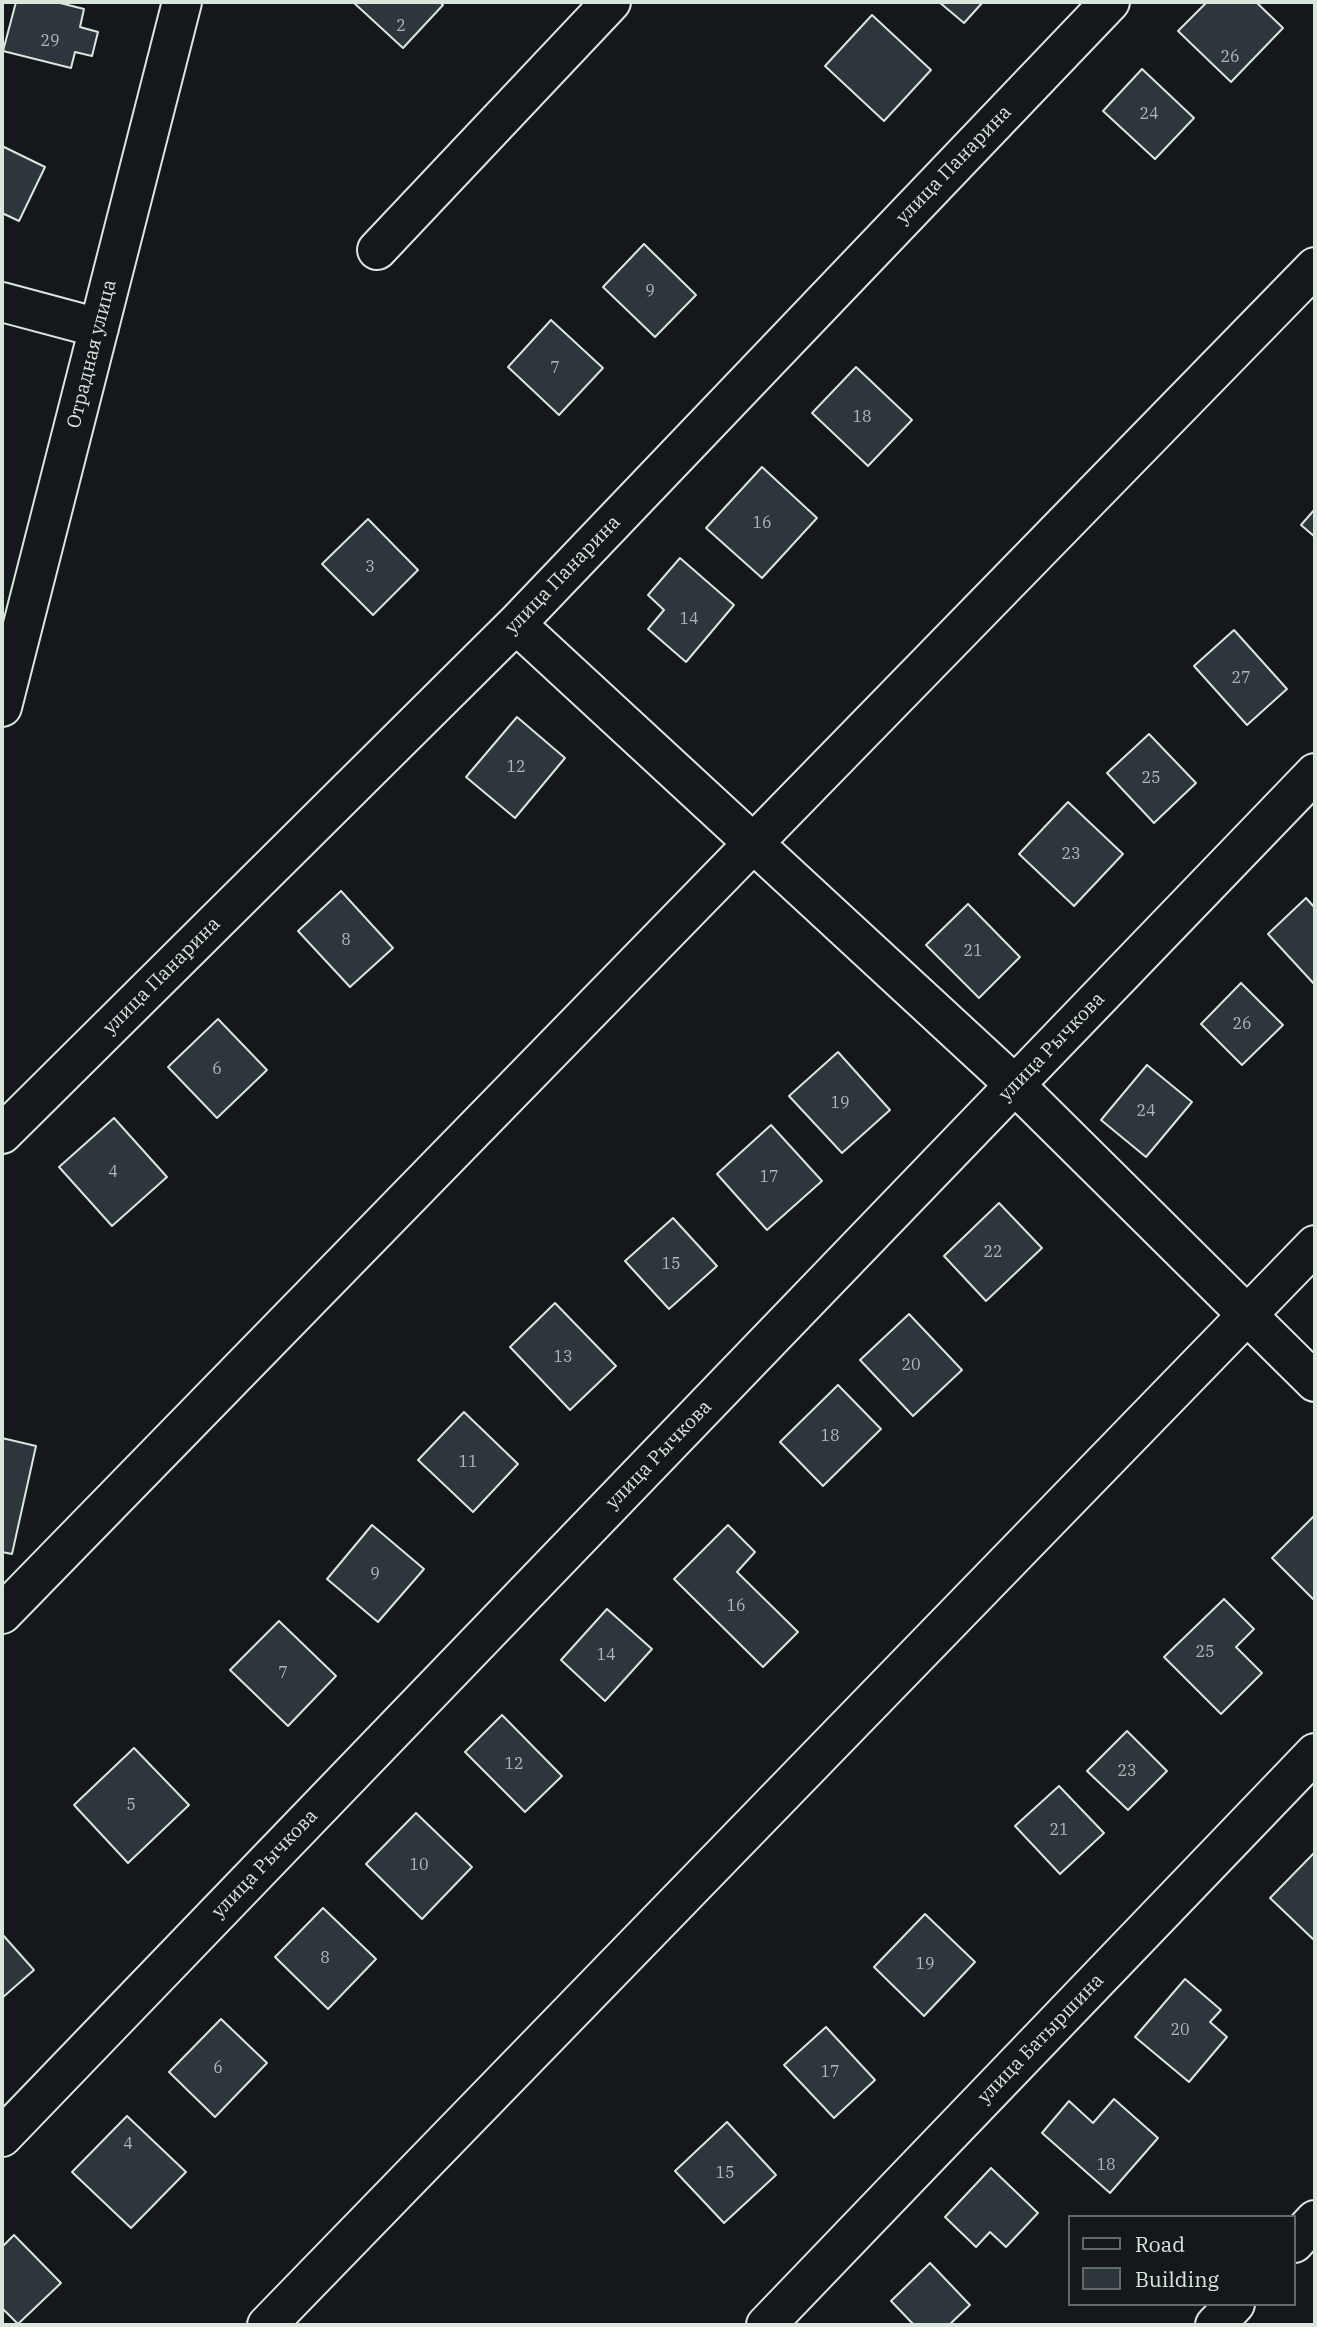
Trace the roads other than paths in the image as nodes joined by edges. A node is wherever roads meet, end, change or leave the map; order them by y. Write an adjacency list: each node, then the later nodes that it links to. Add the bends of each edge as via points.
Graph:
1 (611, 2): 4 (street)
2 (1110, 2): 8 (street, улица Панарина)
3 (185, 9): 7 (street, Отрадная улица)
4 (377, 250)
5 (1315, 267): 11 (street)
6 (2, 302): 7 (street)
7 (99, 328): 9 (street, Отрадная улица)
8 (516, 624): 11 (street); 13 (street, улица Панарина)
9 (2, 707)
10 (1315, 773): 12 (street, улица Рычкова)
11 (753, 844): 12 (street); 17 (street)
12 (1015, 1085): 15 (street); 19 (street, улица Рычкова)
13 (2, 1134)
14 (1315, 1245): 15 (street)
15 (1247, 1315): 16 (street); 23 (street)
16 (1315, 1382)
17 (2, 1614)
18 (1315, 1753): 24 (street, улица Батыршина)
19 (2, 2137)
20 (1315, 2221): 21 (street)
21 (1296, 2240)
22 (1233, 2306): 25 (street)
23 (267, 2325)
24 (766, 2325)
25 (1215, 2325)

